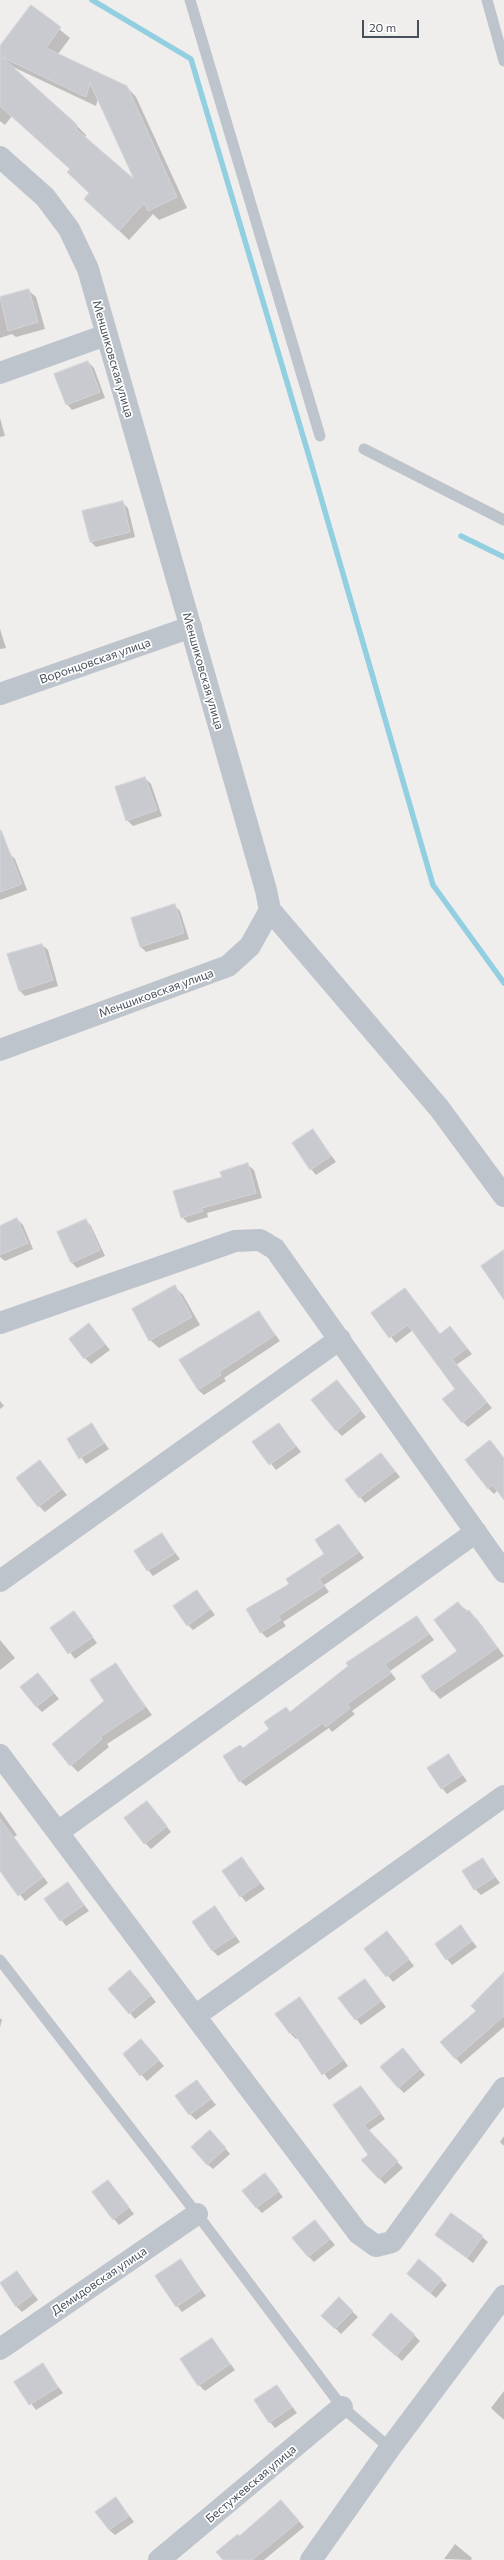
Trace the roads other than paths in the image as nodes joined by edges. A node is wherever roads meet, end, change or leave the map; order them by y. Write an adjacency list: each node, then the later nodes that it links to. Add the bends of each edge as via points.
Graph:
1 (190, 0): 7 (lane)
2 (487, 0): 3 (lane)
3 (504, 61)
4 (0, 157): 5 (street, Меншиковская улица, via 45,197 69,229 88,269)
5 (106, 335): 6 (street); 10 (street, Меншиковская улица)
6 (0, 373)
7 (320, 436)
8 (364, 449): 9 (lane)
9 (504, 520)
10 (191, 627): 11 (street, Воронцовская улица); 12 (street, Меншиковская улица)
11 (0, 694)
12 (270, 910): 13 (street, Меншиковская улица, via 250,946 228,966); 14 (street, via 439,1108)
13 (0, 1050)
14 (504, 1196)
15 (0, 1323): 16 (street, via 235,1241 260,1240 275,1249)
16 (340, 1339): 17 (street); 19 (street)
17 (476, 1532): 18 (street); 22 (street)
18 (504, 1572)
19 (0, 1581)
20 (0, 1755): 22 (street)
21 (504, 1796): 24 (street)
22 (58, 1832): 24 (street)
23 (0, 1960): 26 (lane)
24 (195, 2016): 25 (street, via 358,2233 376,2246 392,2242)
25 (504, 2088)
26 (197, 2214): 28 (street, Демидовская улица); 29 (lane)
27 (504, 2296): 30 (street)
28 (0, 2349)
29 (342, 2407): 30 (lane); 31 (street, Бестужевская улица)
30 (390, 2448): 32 (street)
31 (159, 2560)
32 (311, 2560)

